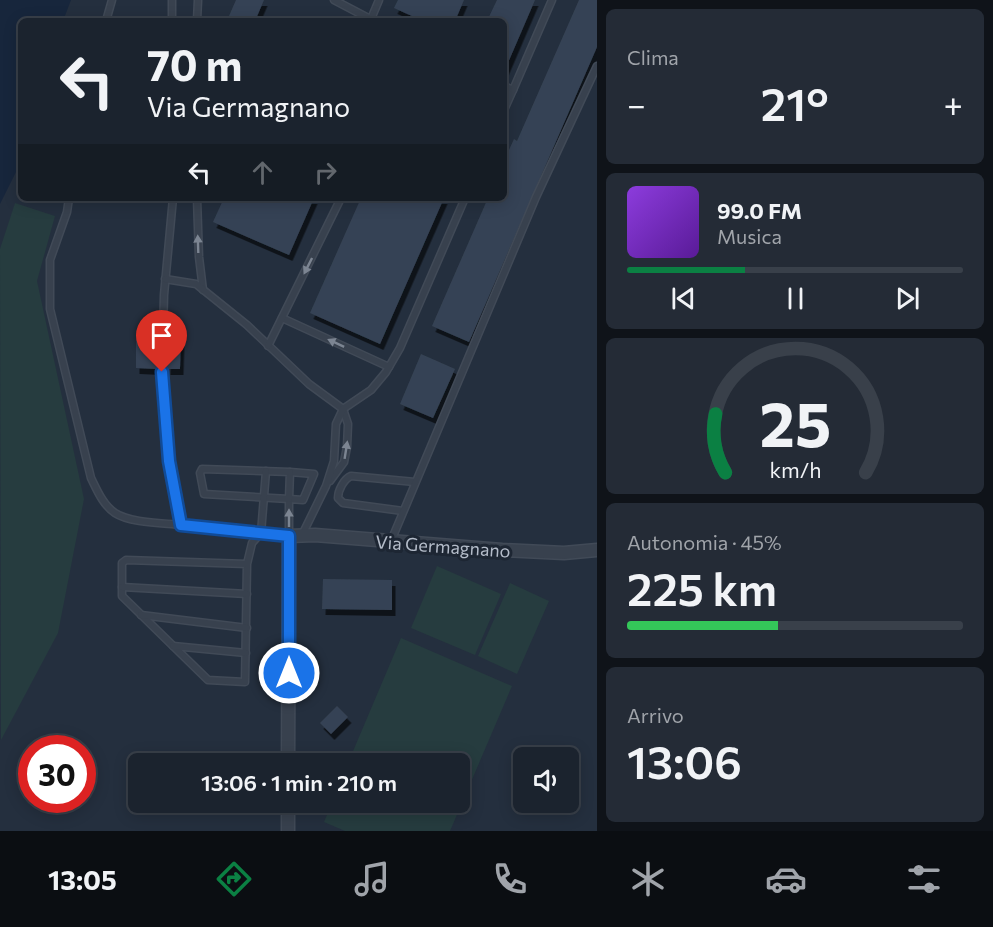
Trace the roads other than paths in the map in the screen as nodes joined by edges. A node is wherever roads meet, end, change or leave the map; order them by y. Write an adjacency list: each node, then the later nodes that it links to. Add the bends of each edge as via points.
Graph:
1 (112, 0): 7 (lane)
2 (172, 0): 8 (lane)
3 (198, 0): 9 (lane)
4 (334, 0): 10 (lane)
5 (379, 0): 11 (lane)
6 (552, 0): 14 (lane)
7 (107, 18)
8 (172, 18)
9 (196, 18)
10 (369, 18)
11 (374, 18)
12 (597, 66): 29 (lane, via 536,197)
13 (507, 87): 14 (lane)
14 (513, 90): 15 (lane)
15 (507, 103)
16 (69, 201): 34 (lane, Via Germagnano, via 50,260 50,309 91,478 100,497 116,513)
17 (173, 201): 21 (lane)
18 (197, 201): 22 (lane, one-way to 18)
19 (339, 201): 23 (lane, one-way to 23)
20 (464, 201): 25 (lane)
21 (165, 279): 22 (lane, via 190,282); 34 (lane, via 162,372 169,461)
22 (203, 290): 24 (lane)
23 (282, 318): 24 (lane); 25 (lane, one-way to 23)
24 (268, 346): 26 (lane)
25 (389, 367): 26 (lane, via 371,390)
26 (343, 409): 30 (lane, via 336,424); 30 (lane, one-way to 26, via 346,454 348,424)
27 (266, 471): 28 (lane); 31 (lane); 31 (lane, via 202,469 200,473 204,494)
28 (290, 472): 32 (lane); 32 (lane, via 314,474 303,500)
29 (415, 482): 33 (lane); 33 (lane, via 351,476 338,494 343,503)
30 (326, 486): 36 (lane)
31 (265, 497): 32 (lane); 35 (lane)
32 (289, 499): 36 (lane, one-way to 32)
33 (403, 511): 37 (lane)
34 (181, 525): 35 (lane, Via Germagnano)
35 (261, 533): 36 (lane, Via Germagnano); 39 (lane, via 252,543)
36 (295, 537): 37 (street, Via Germagnano, via 315,535); 46 (street)
37 (391, 542): 38 (street, Via Germagnano, via 564,553)
38 (597, 550)
39 (248, 564): 40 (lane, via 126,560 122,563); 41 (lane)
40 (122, 587): 41 (lane); 42 (lane, via 122,596)
41 (248, 594): 43 (lane)
42 (141, 615): 43 (lane); 44 (lane)
43 (247, 628): 45 (lane)
44 (173, 646): 45 (lane); 45 (lane, via 208,680 245,682)
45 (246, 653)
46 (288, 753)
47 (288, 813): 48 (street)
48 (288, 831)

